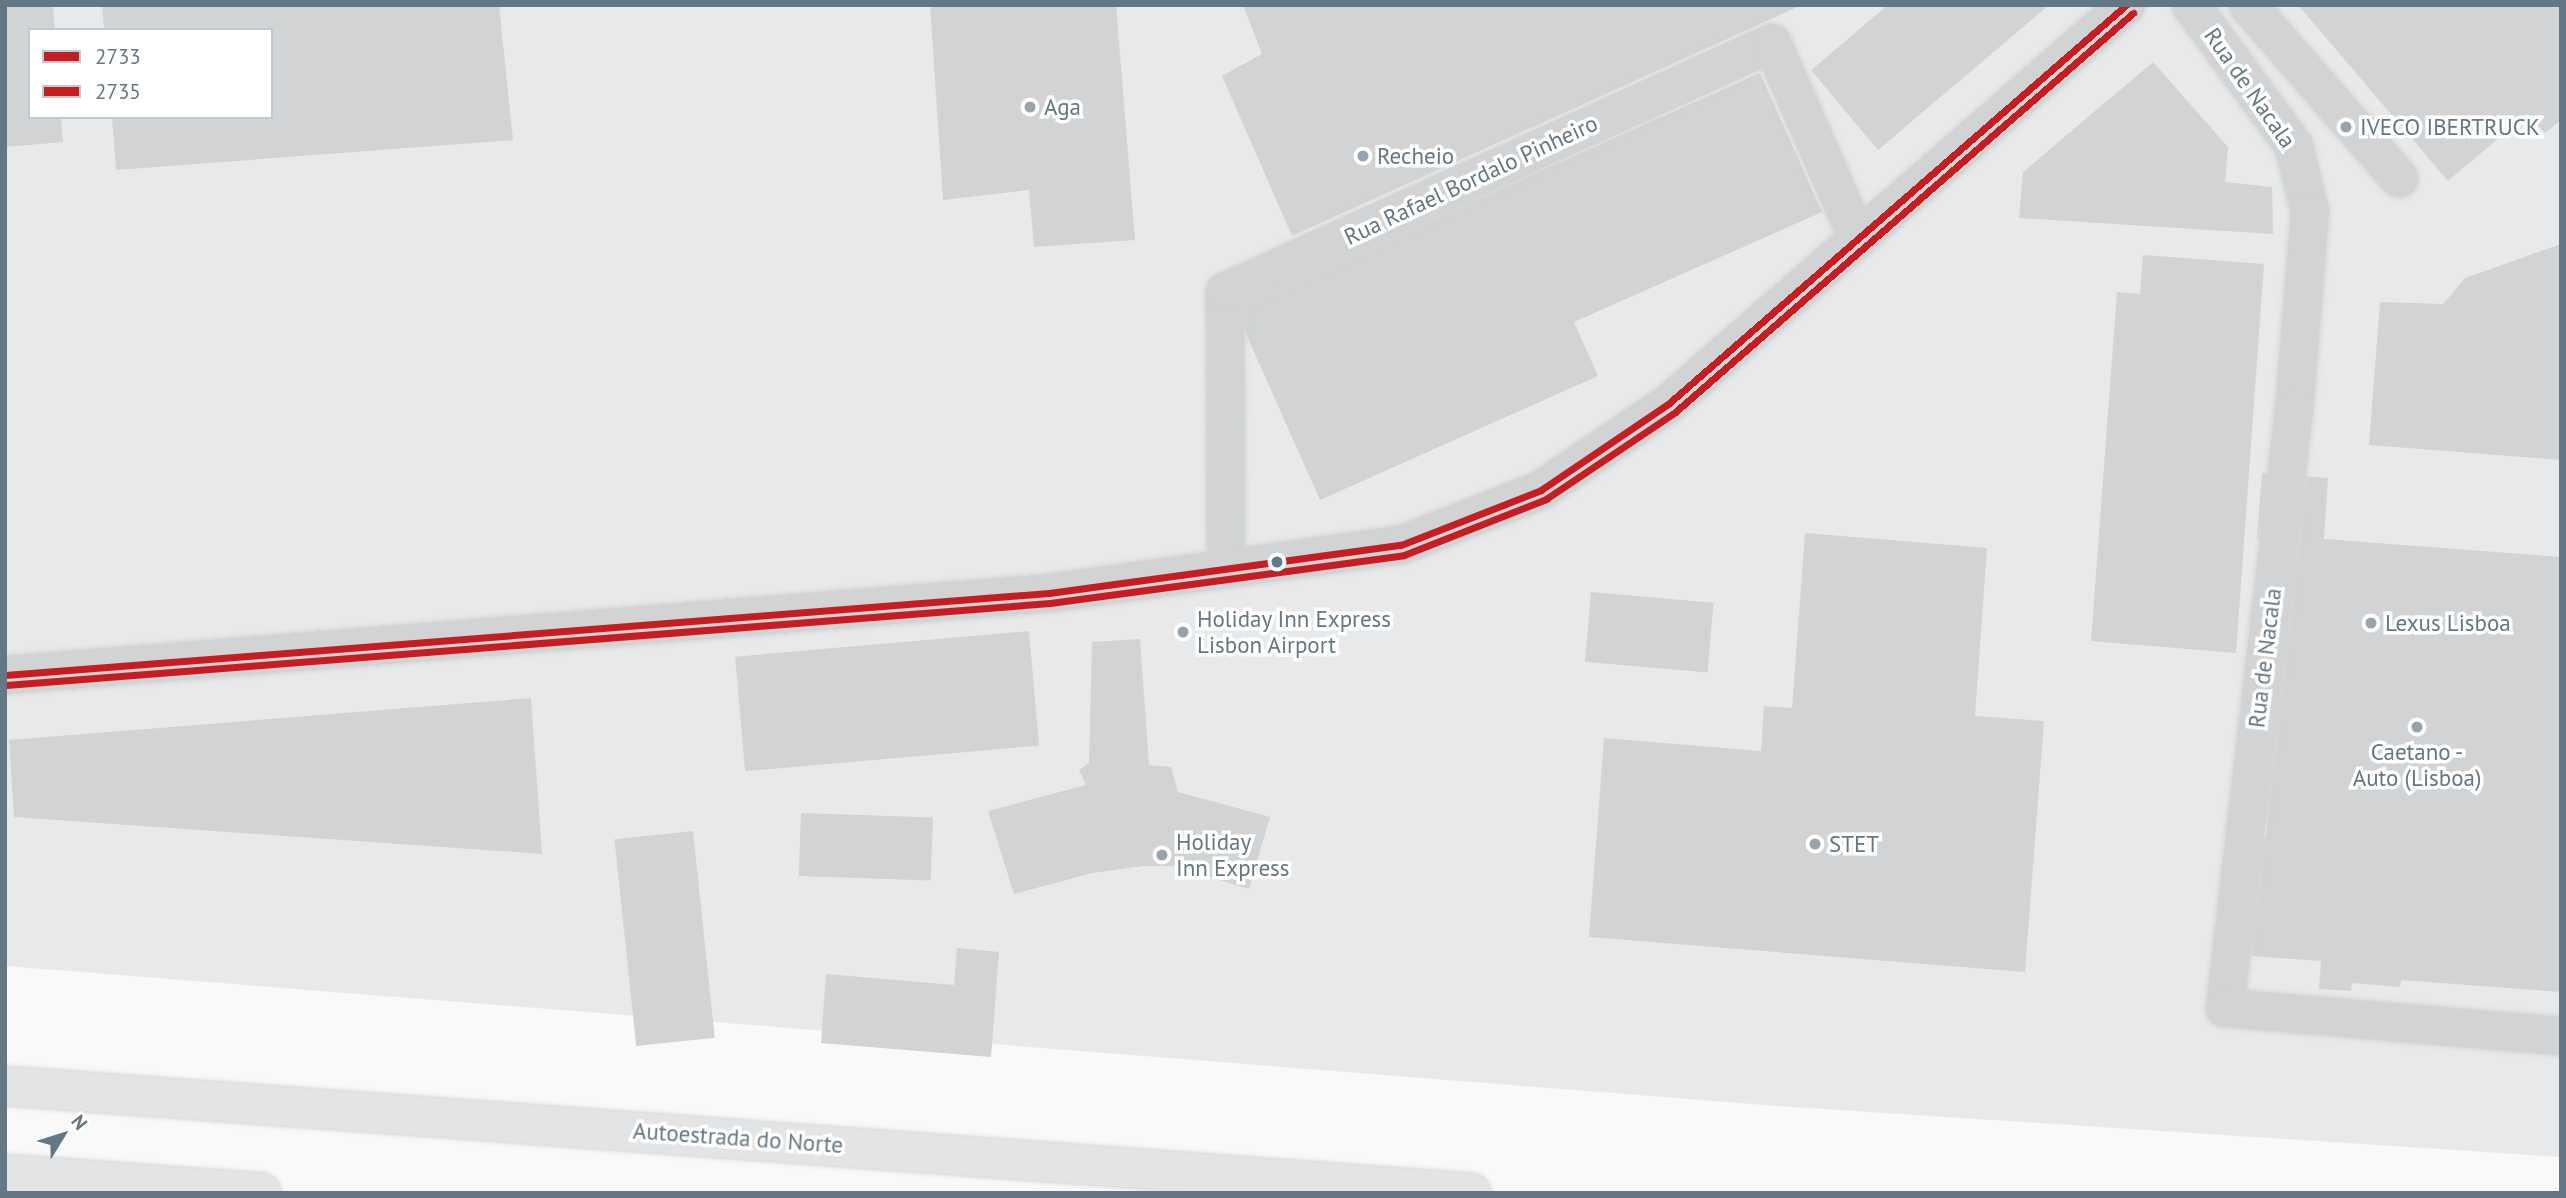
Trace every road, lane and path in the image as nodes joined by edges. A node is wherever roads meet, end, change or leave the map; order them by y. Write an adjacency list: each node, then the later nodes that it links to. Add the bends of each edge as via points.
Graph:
1 (2126, 5): 5 (street)
2 (2191, 5): 8 (street, Rua de Nacala, via 2294,146 2310,212 2294,410 2225,1009)
3 (2248, 5): 4 (street)
4 (2399, 178)
5 (1858, 239): 6 (street, via 1668,404 1541,490 1401,545); 6 (street, Rua Rafael Bordalo Pinheiro, via 1772,43 1225,292)
6 (1226, 569): 7 (street, via 1049,593)
7 (5, 675)
8 (2561, 1036)
9 (5, 1058): 11 (highway)
10 (5, 1086): 11 (highway, Autoestrada do Norte)
11 (215, 1098): 15 (highway, Autoestrada do Norte)
12 (5, 1174): 13 (highway)
13 (190, 1190): 14 (highway)
14 (261, 1193)
15 (1471, 1193)

